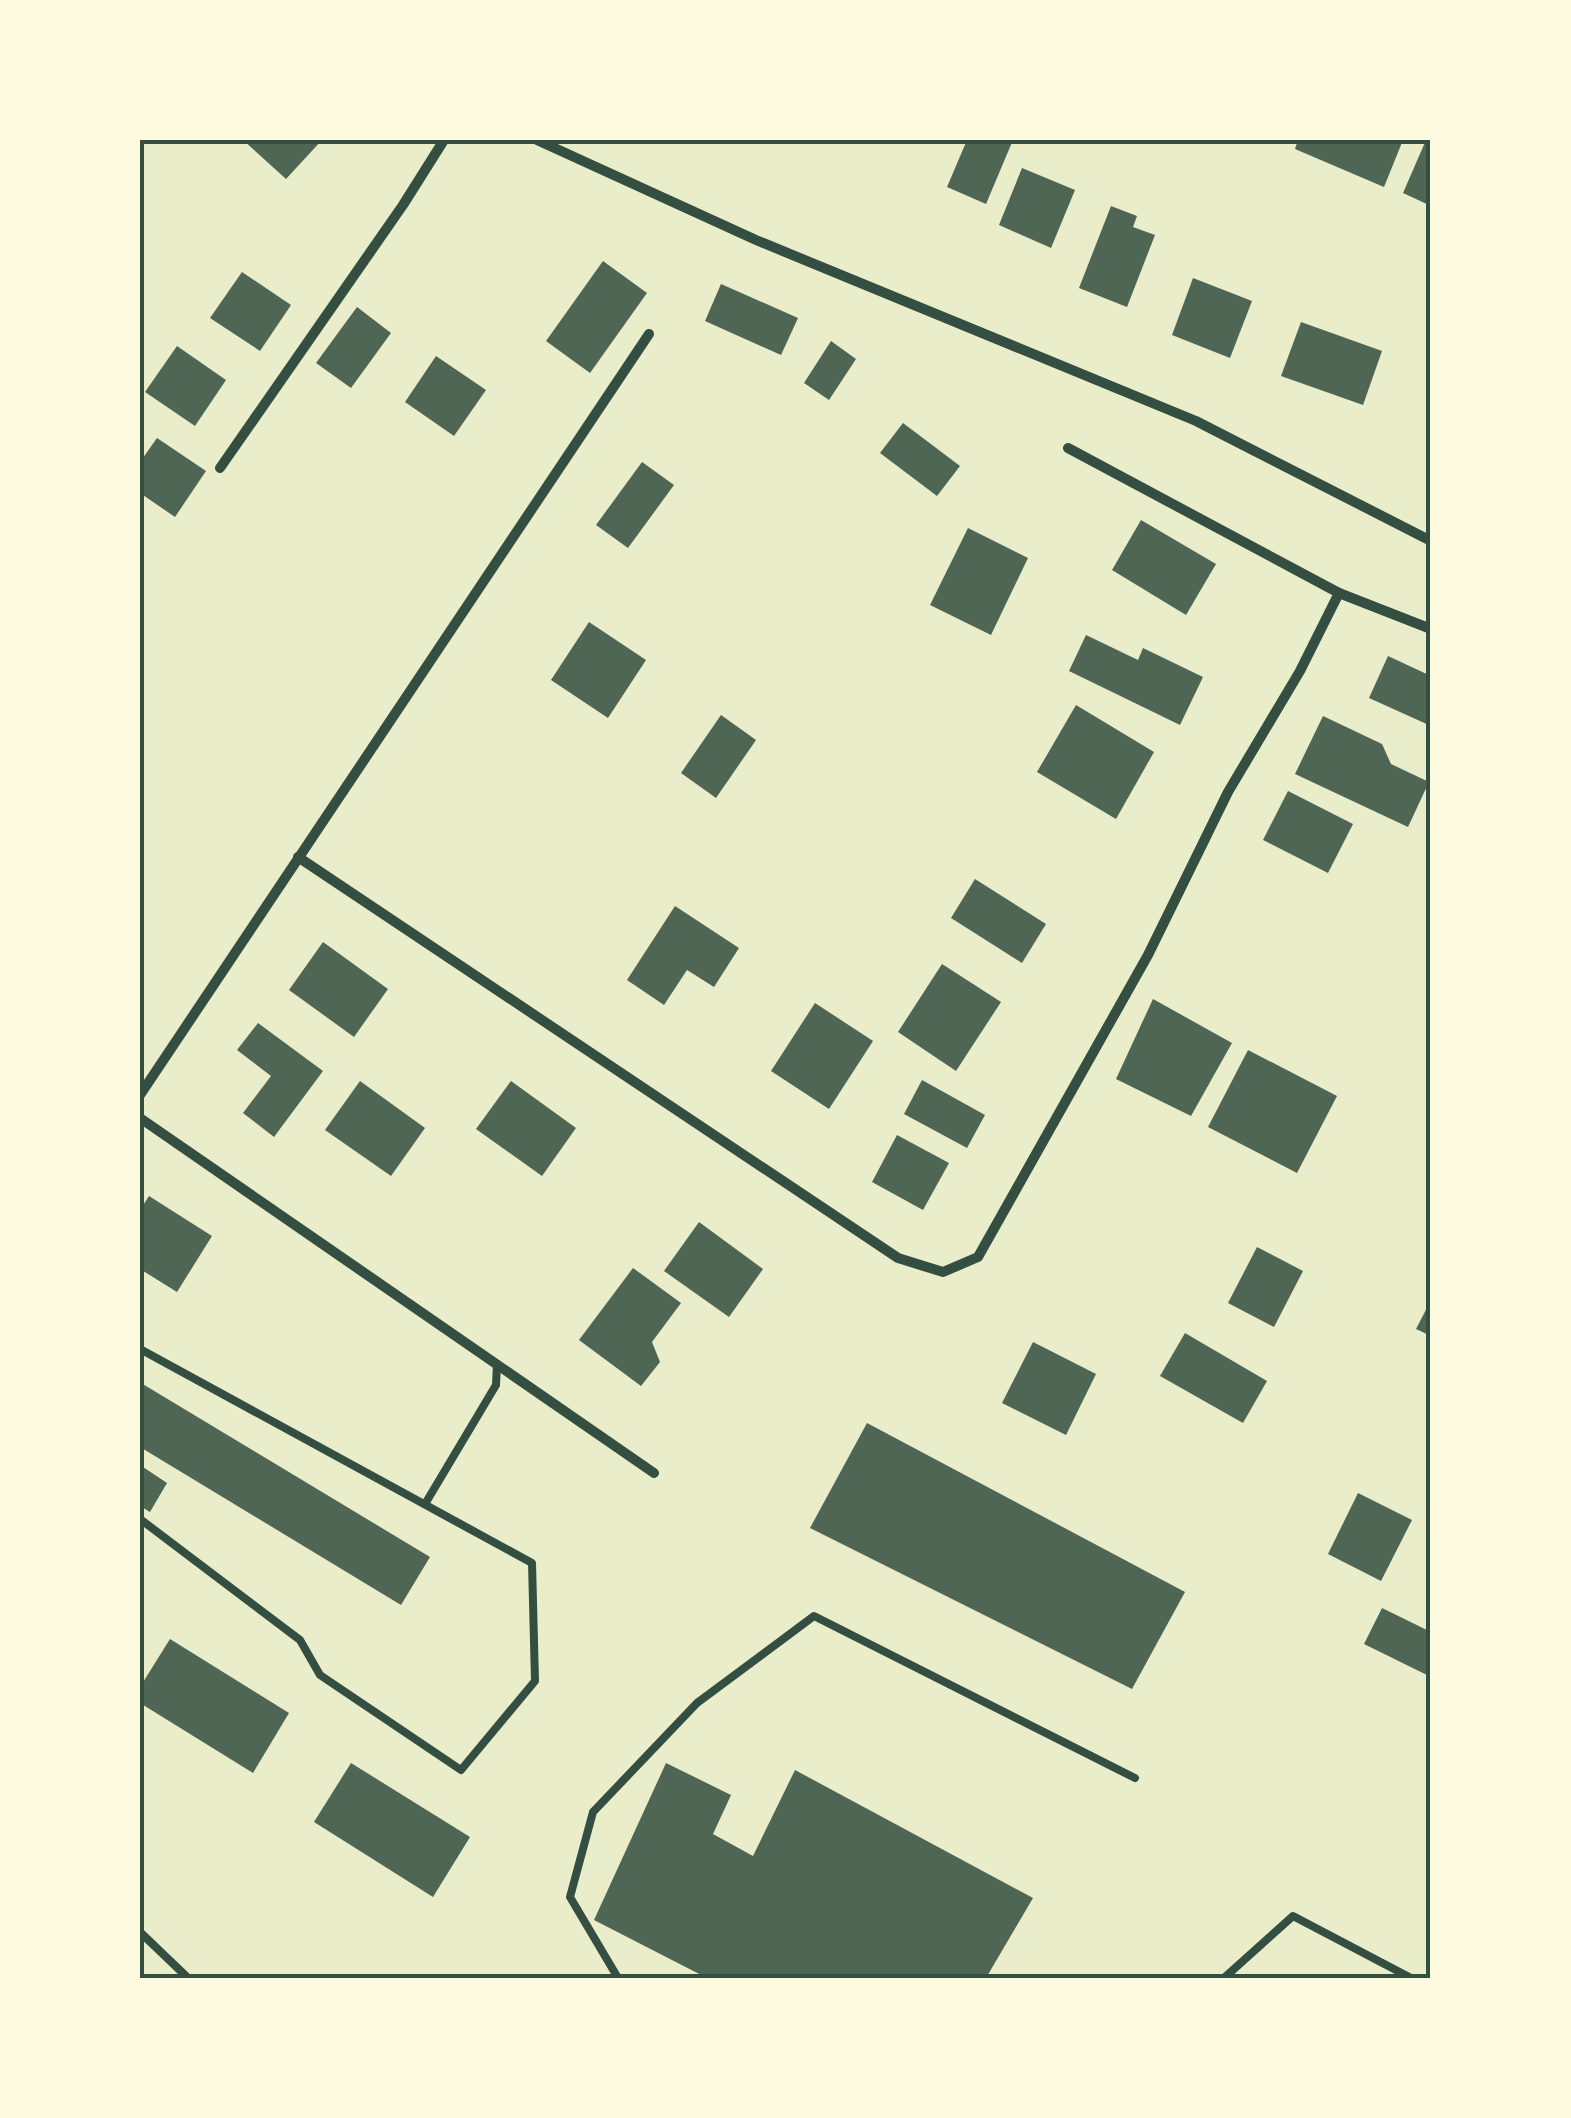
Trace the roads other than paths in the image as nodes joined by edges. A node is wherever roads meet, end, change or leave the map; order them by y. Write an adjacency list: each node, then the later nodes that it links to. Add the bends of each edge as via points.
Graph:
1 (444, 140): 5 (street)
2 (537, 140): 6 (street, via 756,240 1196,421)
3 (649, 334): 9 (street)
4 (1068, 448): 7 (street)
5 (220, 468)
6 (1431, 541)
7 (1339, 593): 8 (street); 9 (street, via 1228,792 1148,956 978,1257 943,1272 898,1258)
8 (1431, 630)
9 (298, 857): 10 (street)
10 (140, 1095)
11 (140, 1118): 13 (street)
12 (140, 1349): 15 (lane)
13 (497, 1364): 14 (street); 15 (lane, via 496,1385)
14 (654, 1473)
15 (425, 1504): 16 (lane, via 532,1563 534,1681 460,1770 320,1675 300,1640)
16 (140, 1519)
17 (1135, 1778): 20 (lane, via 814,1616 697,1703 593,1812 570,1897)
18 (140, 1932): 19 (lane)
19 (188, 1978)
20 (618, 1978)
21 (1224, 1978): 22 (lane, via 1293,1916)
22 (1411, 1978)

